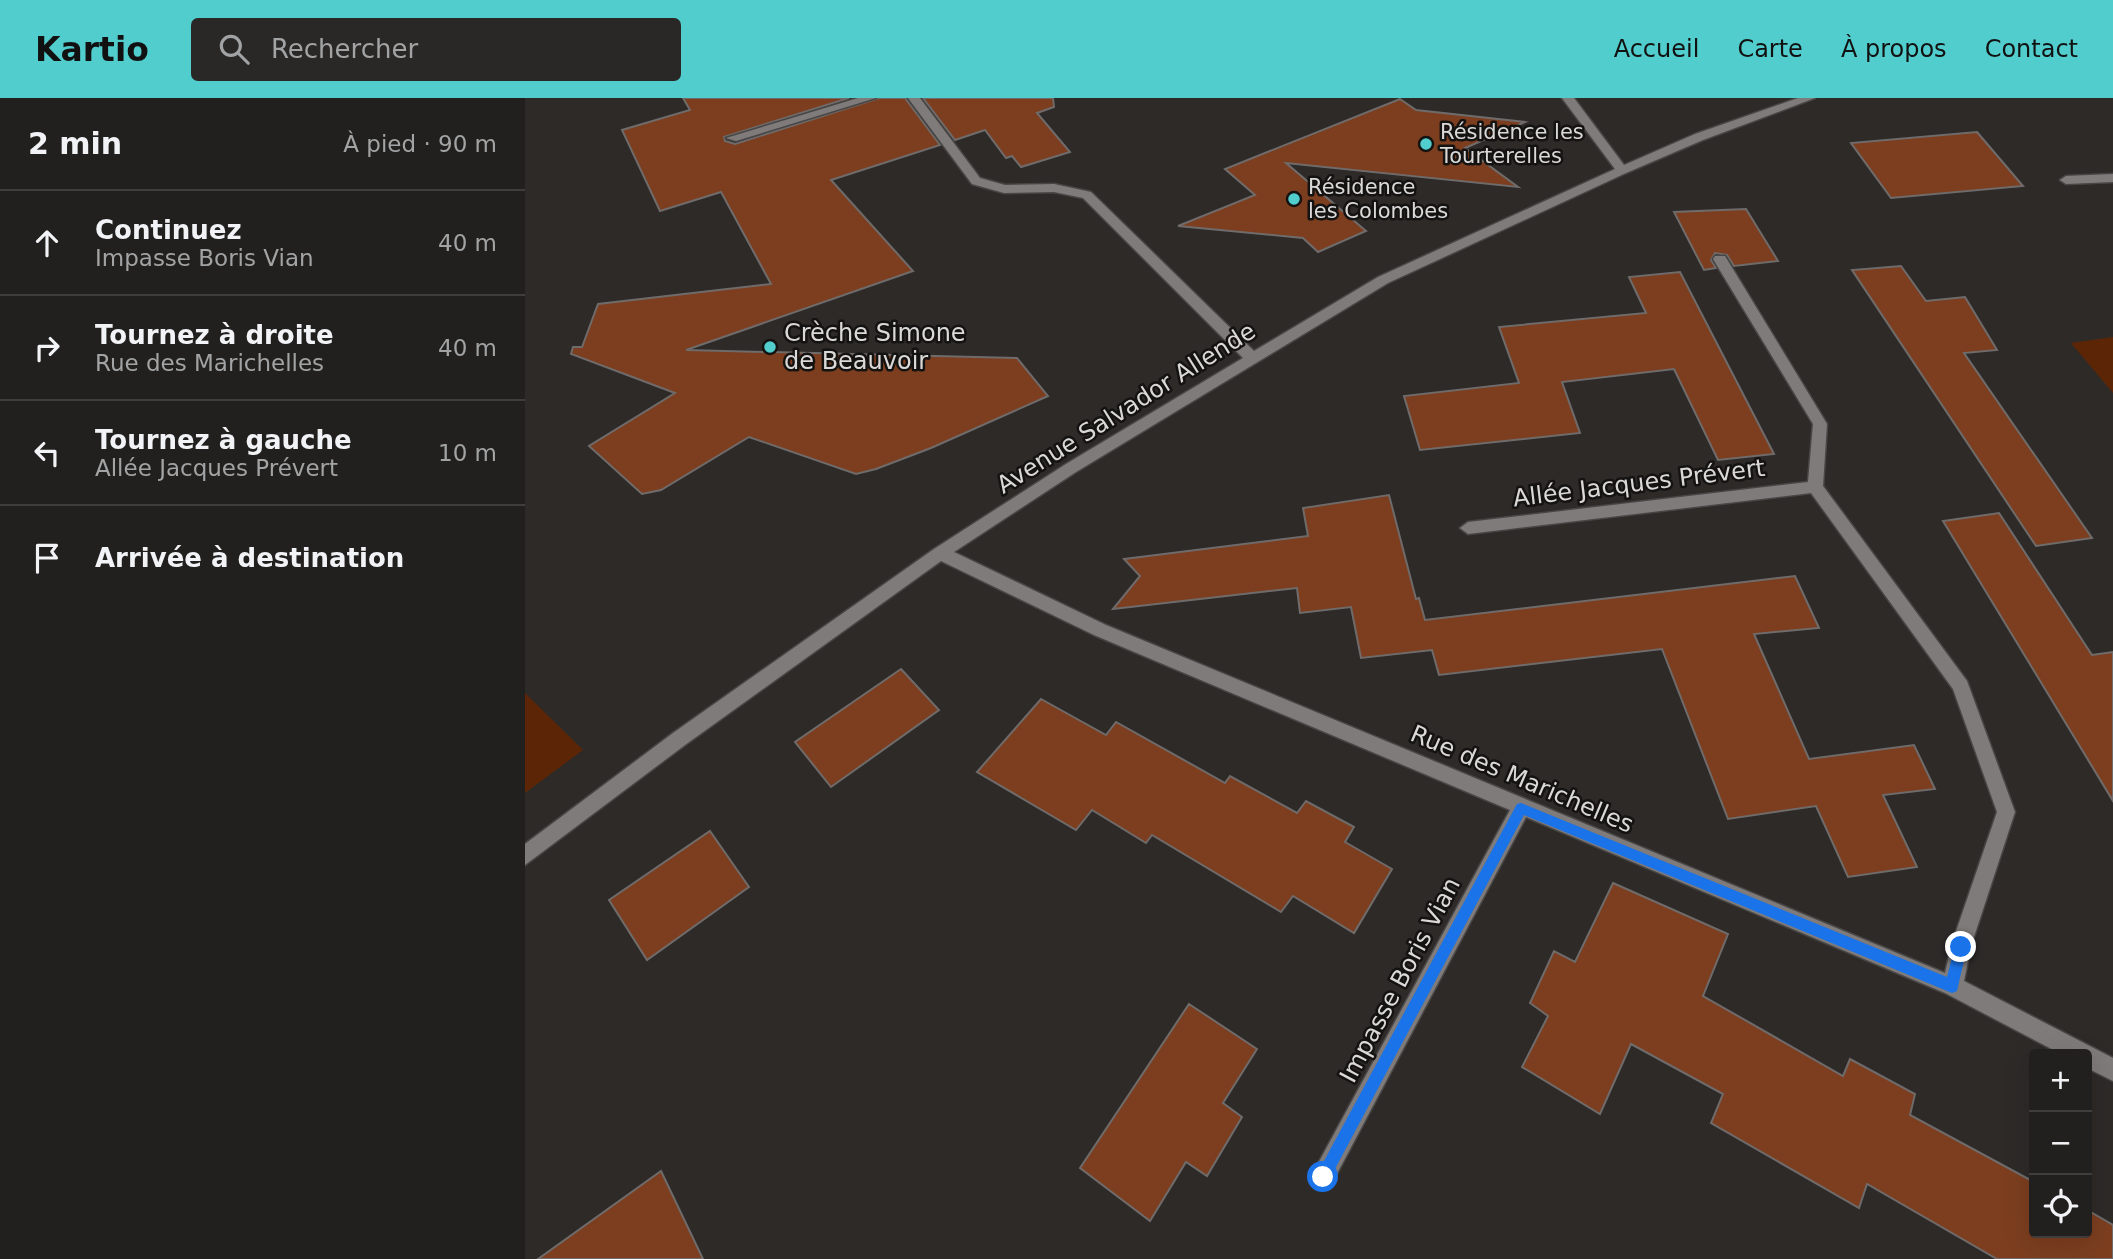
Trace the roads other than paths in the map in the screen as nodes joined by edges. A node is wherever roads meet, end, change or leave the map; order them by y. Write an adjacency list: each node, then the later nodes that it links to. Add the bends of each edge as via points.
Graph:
1 (870, 98): 5 (street)
2 (914, 98): 10 (street, via 976,181 1004,189 1054,188 1087,195)
3 (1568, 98): 6 (street)
4 (1808, 98): 6 (street, Avenue Salvador Allende)
5 (732, 138)
6 (1622, 170): 10 (street, Avenue Salvador Allende, via 1383,280)
7 (2113, 177): 8 (street)
8 (2066, 180)
9 (1720, 259): 11 (street, via 1820,424)
10 (1254, 359): 13 (street, Avenue Salvador Allende)
11 (1815, 487): 12 (street, Allée Jacques Prévert); 16 (street, via 1961,686 2006,812)
12 (1468, 528)
13 (940, 553): 14 (street, Rue des Marichelles, via 1100,629); 15 (street, Avenue Salvador Allende, via 679,739)
14 (1521, 808): 16 (street, Rue des Marichelles); 20 (street, Impasse Boris Vian)
15 (525, 856)
16 (1952, 986): 17 (street, Rue des Marichelles)
17 (2073, 1049)
18 (2092, 1059): 19 (street, Rue des Marichelles)
19 (2113, 1070)
20 (1323, 1177)

